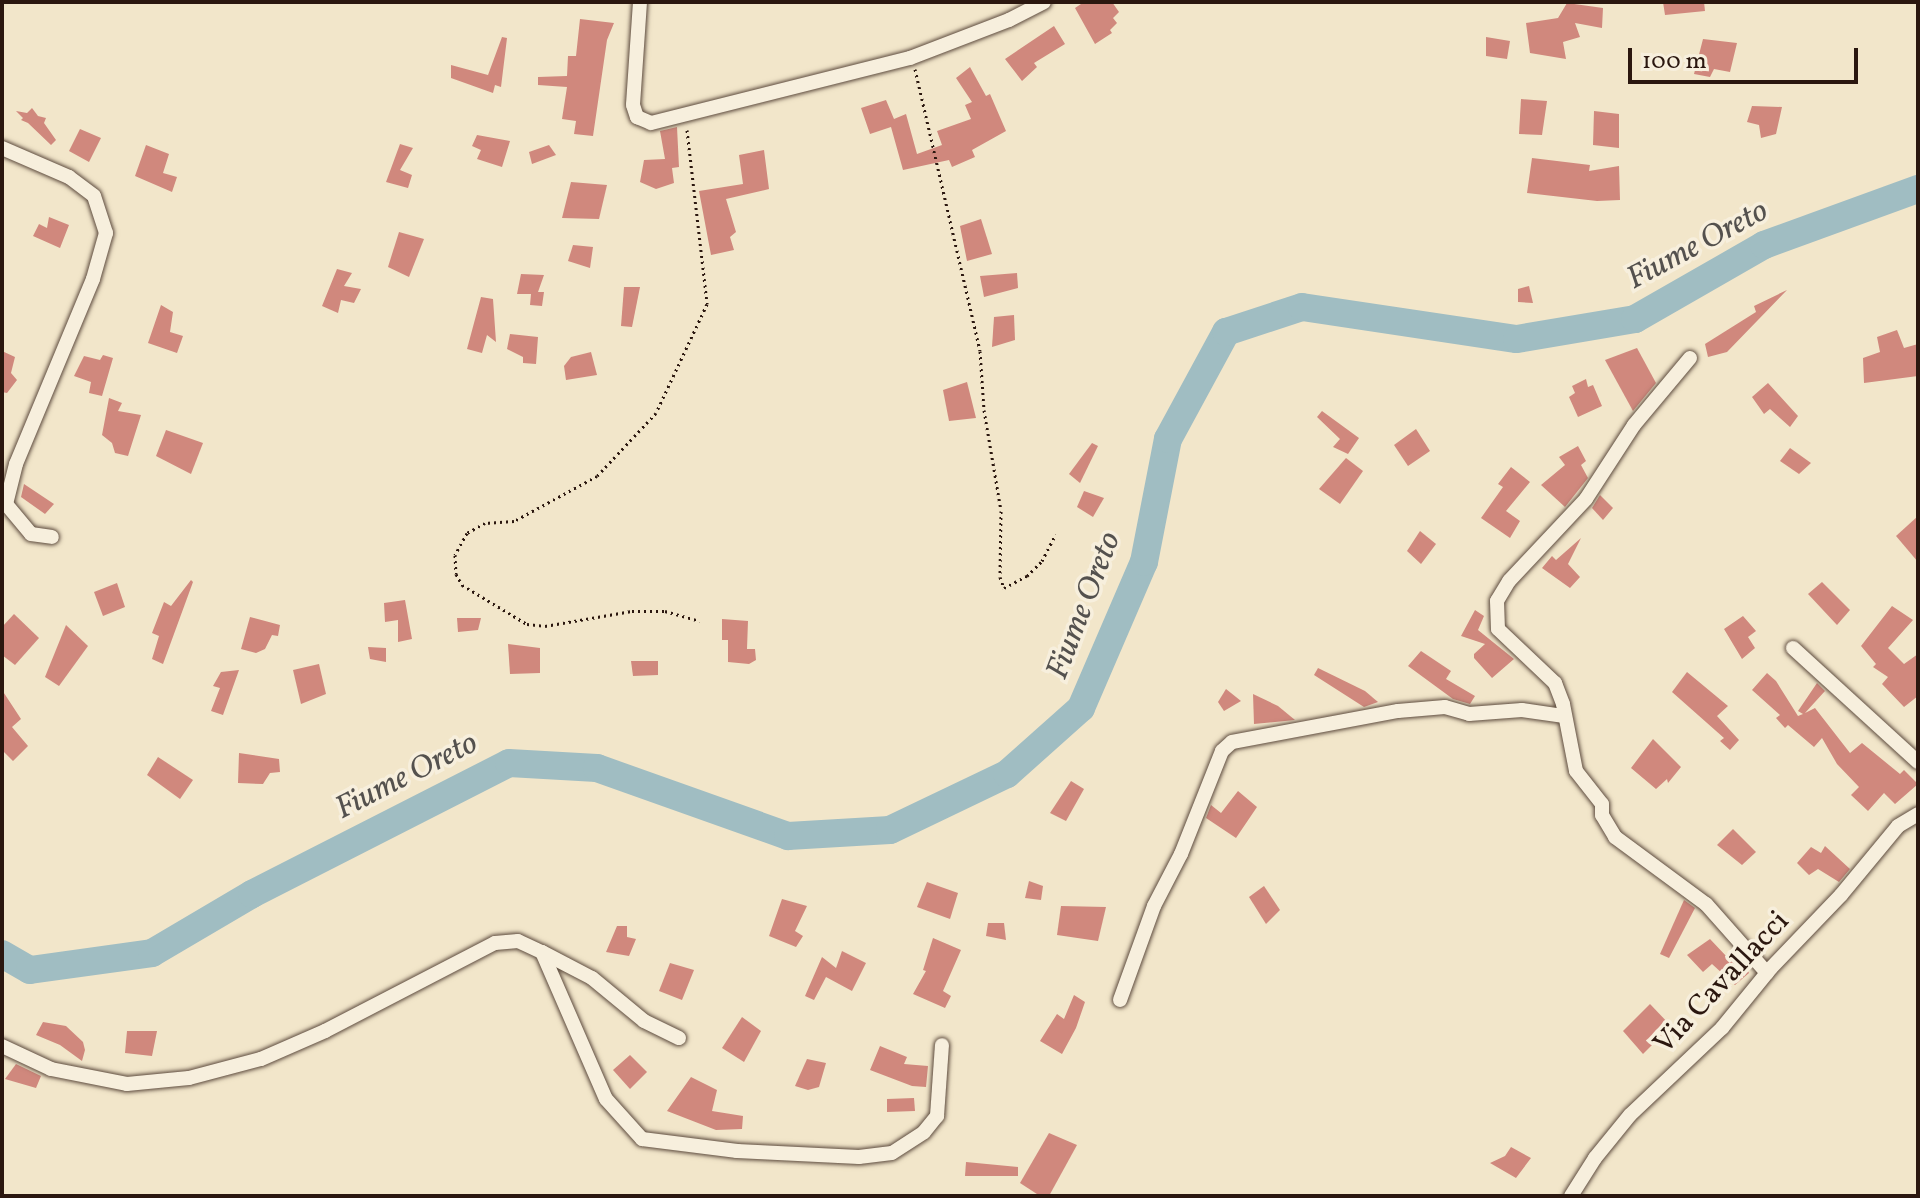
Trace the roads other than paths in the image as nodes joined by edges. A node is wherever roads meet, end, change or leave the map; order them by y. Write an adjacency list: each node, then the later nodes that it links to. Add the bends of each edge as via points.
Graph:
1 (640, 2): 2 (street, via 633,105 637,117 651,123 913,57)
2 (1044, 2)
3 (2, 148): 5 (street, via 69,177 94,196 106,233 93,279 16,464 6,504 31,534)
4 (1690, 358): 7 (street, via 1634,425 1586,499 1509,581 1497,601 1498,629 1555,683)
5 (52, 537)
6 (1793, 648): 8 (street)
7 (1563, 716): 11 (street, via 1576,771 1602,804 1602,815 1615,837 1706,904); 12 (street, via 1429,708 1232,742 1222,751 1154,906)
8 (1918, 762)
9 (1918, 814): 11 (street, Via Cavallacci, via 1898,826)
10 (542, 952): 13 (street, via 592,978 644,1021); 14 (street, via 606,1099 642,1139 737,1151 859,1157 892,1153 924,1132 937,1116); 15 (street, via 518,941 495,943 325,1031 261,1059 189,1078 127,1084 51,1069)
11 (1767, 973): 16 (street, Via Cavallacci, via 1722,1028 1630,1115)
12 (1120, 1000)
13 (679, 1038)
14 (942, 1045)
15 (2, 1046)
16 (1571, 1196)

